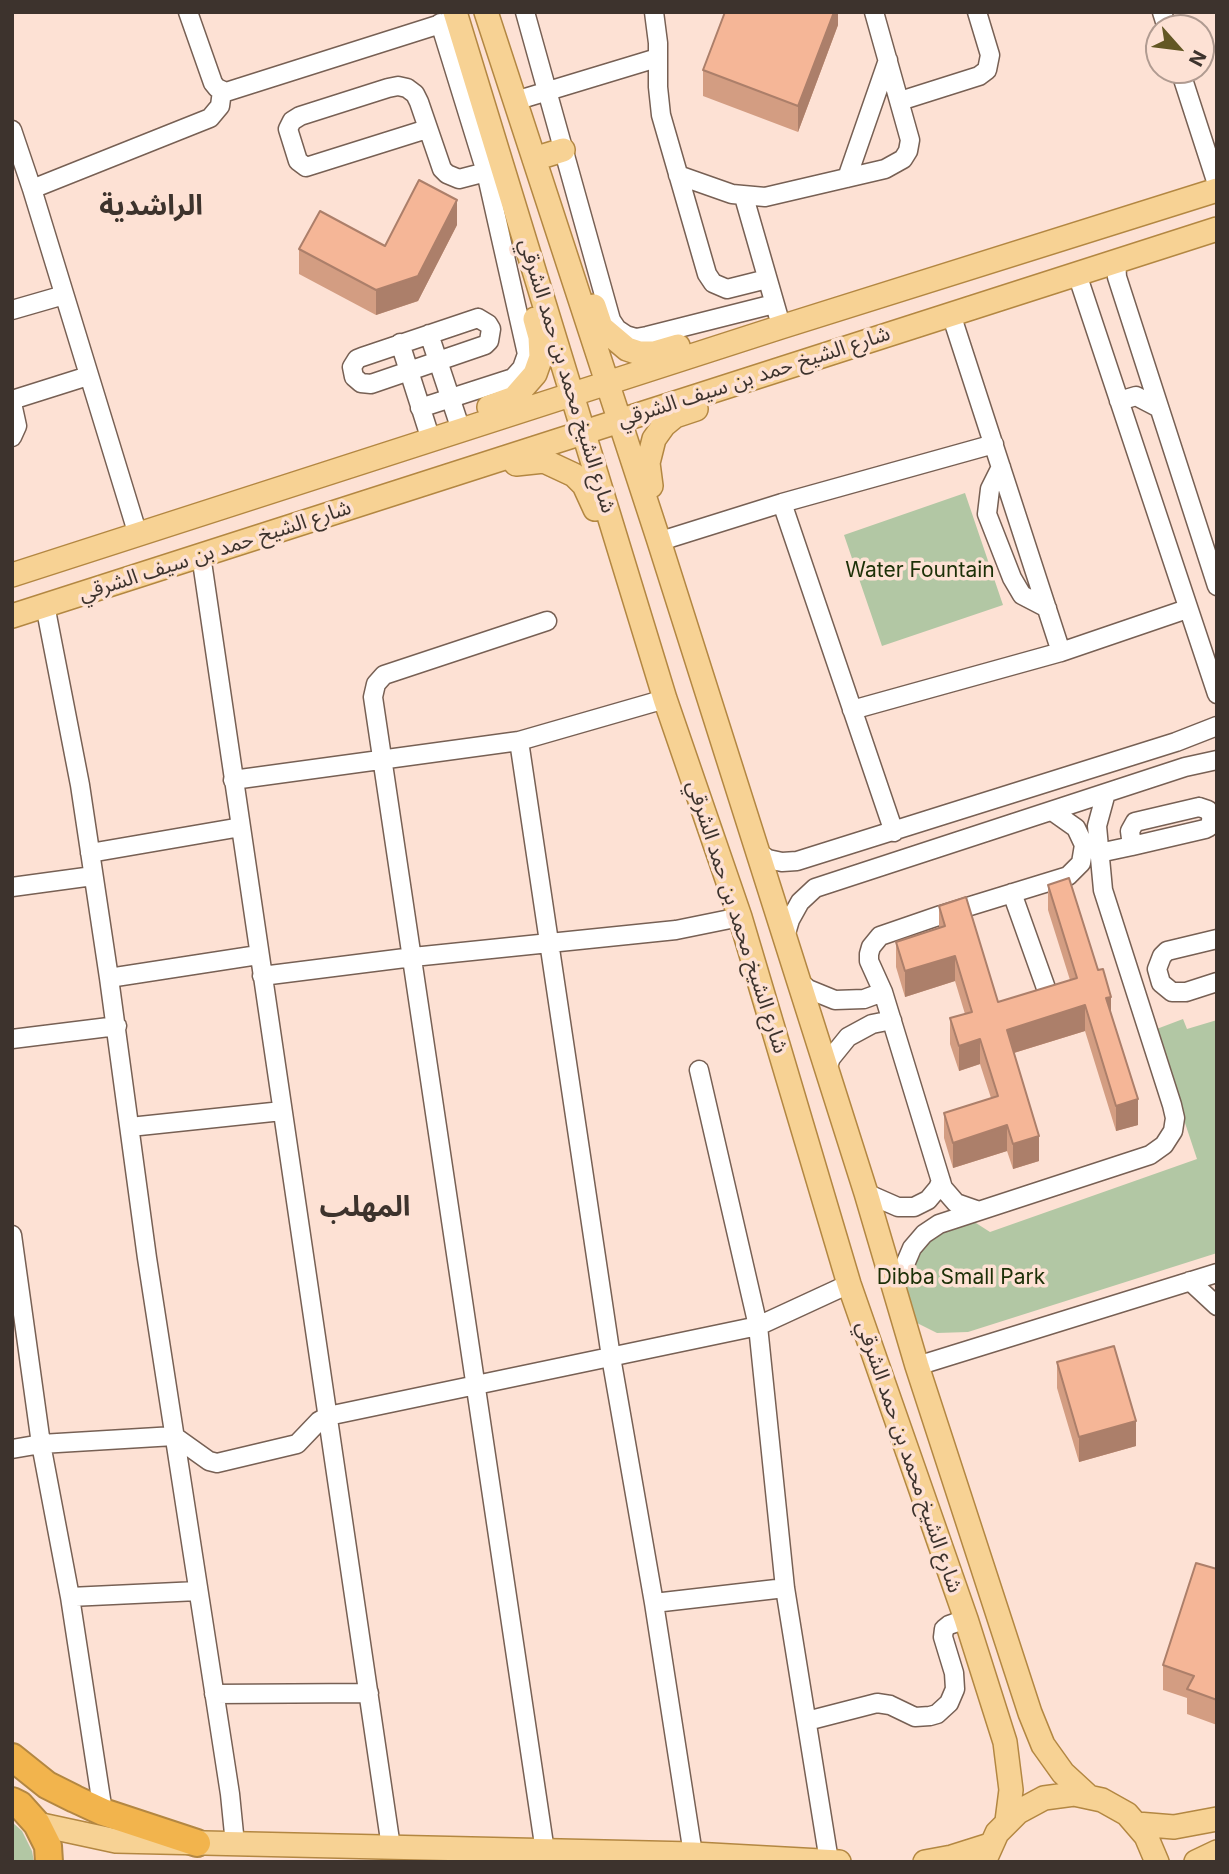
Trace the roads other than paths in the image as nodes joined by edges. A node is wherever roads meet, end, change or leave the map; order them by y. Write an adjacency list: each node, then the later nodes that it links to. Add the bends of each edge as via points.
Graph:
1 (188, 12): 11 (street, via 213,83)
2 (486, 12): 14 (main road, شارع الشيخ محمد بن حمد الشرقي)
3 (525, 12): 12 (street)
4 (654, 12): 8 (street)
5 (874, 12): 9 (street)
6 (977, 12): 13 (street, via 990,55 987,70)
7 (451, 18): 11 (street, via 231,92); 19 (street); 28 (main road, شارع الشيخ محمد بن حمد الشرقي)
8 (657, 58): 12 (street); 20 (street, via 661,115)
9 (888, 60): 13 (street); 21 (street)
10 (1185, 84): 23 (street)
11 (222, 91): 22 (street, via 220,106 210,118)
12 (547, 92): 14 (street); 17 (street)
13 (900, 101): 21 (street, via 909,140 903,159 885,169)
14 (515, 102): 18 (main road, شارع الشيخ محمد بن حمد الشرقي)
15 (12, 130): 22 (street)
16 (427, 130): 16 (street, via 415,94 398,86 295,118 288,133 298,161 306,167); 19 (street, via 447,174 459,179)
17 (563, 150): 18 (main road); 33 (street, via 617,329 636,338)
18 (534, 159): 26 (main road, شارع الشيخ محمد بن حمد الشرقي)
19 (486, 172): 49 (street, via 527,354 523,368 513,378)
20 (678, 175): 25 (street); 31 (street, via 713,284 727,289)
21 (847, 178): 25 (street, via 775,196)
22 (24, 180): 32 (street)
23 (1217, 184)
24 (1217, 190): 36 (main road, شارع الشيخ حمد بن سيف الشرقي)
25 (744, 197): 31 (street)
26 (554, 223): 36 (main road, via 579,265 601,327 627,349 654,353 731,331); 43 (main road, شارع الشيخ محمد بن حمد الشرقي)
27 (1217, 229): 29 (main road, شارع الشيخ حمد بن سيف الشرقي)
28 (526, 240): 44 (main road, شارع الشيخ محمد بن حمد الشرقي); 49 (main road, via 524,284 540,337 541,357 535,374 514,398)
29 (1116, 261): 30 (main road, شارع الشيخ حمد بن سيف الشرقي); 48 (street, via 1117,277)
30 (1077, 274): 35 (main road, شارع الشيخ حمد بن سيف الشرقي); 45 (street)
31 (767, 279): 33 (street)
32 (64, 295): 34 (street); 42 (street)
33 (775, 304): 36 (street)
34 (12, 310)
35 (951, 314): 40 (main road, شارع الشيخ حمد بن سيف الشرقي); 54 (street)
36 (775, 329): 43 (main road, شارع الشيخ حمد بن سيف الشرقي)
37 (429, 334): 38 (street); 39 (street); 39 (street, via 478,318 491,329 485,345)
38 (400, 343): 41 (street); 41 (street, via 357,359 352,372 357,381 366,384)
39 (438, 361): 41 (street); 49 (street)
40 (777, 370): 50 (main road, شارع الشيخ حمد بن سيف الشرقي); 59 (main road, via 755,386 675,416 654,439 648,463 650,484)
41 (409, 371): 47 (street)
42 (89, 376): 46 (street); 58 (street)
43 (607, 383): 44 (main road, شارع الشيخ حمد بن سيف الشرقي); 50 (main road, شارع الشيخ محمد بن حمد الشرقي)
44 (571, 395): 49 (main road, شارع الشيخ حمد بن سيف الشرقي); 51 (main road, شارع الشيخ محمد بن حمد الشرقي)
45 (1119, 401): 48 (street, via 1136,396); 67 (street)
46 (12, 402): 53 (street, via 17,426)
47 (420, 408): 49 (street); 52 (street)
48 (1159, 408): 63 (street)
49 (456, 415): 52 (main road, شارع الشيخ حمد بن سيف الشرقي)
50 (620, 421): 51 (main road, شارع الشيخ حمد بن سيف الشرقي); 62 (main road, شارع الشيخ محمد بن حمد الشرقي)
51 (583, 432): 56 (main road, شارع الشيخ حمد بن سيف الشرقي); 64 (main road, شارع الشيخ محمد بن حمد الشرقي)
52 (429, 435): 58 (main road, شارع الشيخ حمد بن سيف الشرقي, via 399,450)
53 (12, 437)
54 (994, 444): 55 (street); 57 (street)
55 (1001, 467): 66 (street); 66 (street, via 990,488 987,514 1022,596)
56 (418, 485): 60 (main road, شارع الشيخ حمد بن سيف الشرقي); 64 (main road, via 464,480 525,462 557,466 584,485 614,570)
57 (782, 503): 59 (street); 73 (street)
58 (138, 535): 61 (main road, شارع الشيخ حمد بن سيف الشرقي)
59 (667, 539): 62 (main road)
60 (201, 555): 65 (main road, شارع الشيخ حمد بن سيف الشرقي); 80 (street)
61 (12, 575)
62 (673, 586): 86 (main road, شارع الشيخ محمد بن حمد الشرقي)
63 (1217, 586)
64 (633, 594): 72 (main road, شارع الشيخ محمد بن حمد الشرقي)
65 (45, 606): 68 (main road, شارع الشيخ حمد بن سيف الشرقي); 87 (street)
66 (1046, 607): 70 (street)
67 (1187, 609): 70 (street); 71 (street)
68 (12, 616)
69 (547, 621): 77 (street, via 384,675 373,697)
70 (1061, 652): 73 (street)
71 (1217, 694)
72 (665, 699): 75 (street); 96 (main road, شارع الشيخ محمد بن حمد الشرقي)
73 (852, 710): 84 (street)
74 (1217, 726): 76 (street)
75 (519, 741): 77 (street); 99 (street)
76 (1176, 742): 79 (street); 84 (street)
77 (384, 760): 80 (street); 101 (street)
78 (1217, 760): 79 (street)
79 (1185, 767): 81 (street)
80 (233, 780): 83 (street)
81 (1106, 793): 82 (street); 88 (street, via 1097,826)
82 (1052, 811): 91 (street, via 1076,828 1084,845 1081,863); 92 (street)
83 (241, 827): 87 (street); 100 (street)
84 (894, 832): 89 (street)
85 (1132, 846): 88 (street)
86 (756, 851): 89 (street, via 782,862); 98 (main road, شارع الشيخ محمد بن حمد الشرقي)
87 (90, 853): 90 (street)
88 (1099, 853): 94 (street)
89 (819, 855): 92 (street)
90 (93, 876): 93 (street); 103 (street)
91 (1068, 876): 94 (street); 95 (street)
92 (828, 883): 98 (street, via 800,902)
93 (12, 887)
94 (1103, 890): 117 (street, via 1172,1105 1173,1131 1150,1155)
95 (1012, 893): 106 (street); 107 (street, via 880,936 869,961)
96 (740, 917): 99 (street, via 676,930); 121 (main road, شارع الشيخ محمد بن حمد الشرقي)
97 (1217, 939): 105 (street, via 1167,951 1157,969 1161,983 1179,993)
98 (784, 940): 104 (main road, شارع الشيخ محمد بن حمد الشرقي)
99 (549, 945): 101 (street); 126 (street)
100 (258, 955): 102 (street); 103 (street)
101 (413, 957): 102 (street); 128 (street)
102 (262, 976): 113 (street)
103 (110, 978): 109 (street)
104 (797, 980): 107 (street, via 835,1000 864,999); 112 (main road, شارع الشيخ محمد بن حمد الشرقي)
105 (1217, 982)
106 (1047, 991)
107 (883, 992): 108 (street)
108 (892, 1020): 112 (street, via 848,1037); 115 (street)
109 (117, 1026): 110 (street); 114 (street)
110 (12, 1039)
111 (699, 1070): 125 (street)
112 (826, 1071): 116 (main road, شارع الشيخ محمد بن حمد الشرقي)
113 (282, 1111): 114 (street); 129 (street)
114 (130, 1127): 130 (street)
115 (941, 1181): 116 (street, via 928,1200 914,1207 898,1206); 117 (street, via 956,1203)
116 (866, 1193): 122 (main road, شارع الشيخ محمد بن حمد الشرقي)
117 (976, 1210): 122 (street, via 924,1234 912,1248)
118 (12, 1235): 123 (street)
119 (1217, 1273): 120 (street)
120 (1190, 1281): 124 (street); 127 (street)
121 (849, 1284): 125 (street); 137 (main road, شارع الشيخ محمد بن حمد الشرقي)
122 (895, 1288): 127 (main road, شارع الشيخ محمد بن حمد الشرقي)
123 (17, 1298): 131 (street)
124 (1217, 1306)
125 (758, 1326): 126 (street); 133 (street)
126 (611, 1357): 128 (street); 136 (street)
127 (917, 1366): 142 (main road, شارع الشيخ محمد بن حمد الشرقي, via 1036,1729 1063,1773)
128 (475, 1386): 129 (street); 152 (street)
129 (328, 1416): 130 (street, via 297,1444 217,1463); 138 (street)
130 (174, 1436): 131 (street); 134 (street)
131 (41, 1444): 132 (street); 135 (street)
132 (12, 1449)
133 (785, 1588): 136 (street); 140 (street)
134 (198, 1591): 135 (street); 139 (street)
135 (70, 1597): 144 (street)
136 (654, 1603): 154 (street)
137 (965, 1619): 140 (street, via 944,1629 955,1689 937,1714 915,1717 877,1703); 146 (main road, شارع الشيخ محمد بن حمد الشرقي, via 1009,1758)
138 (369, 1693): 139 (street); 151 (street)
139 (214, 1694): 150 (street)
140 (807, 1721): 156 (street)
141 (12, 1757): 144 (highway, via 47,1785)
142 (1088, 1796): 146 (main road, via 1044,1798); 148 (main road, via 1115,1806)
143 (12, 1801): 147 (highway)
144 (103, 1812): 149 (highway)
145 (1217, 1819): 148 (main road, via 1174,1826)
146 (1007, 1821): 155 (main road)
147 (37, 1824): 149 (main road, via 116,1841); 157 (highway, via 48,1846)
148 (1138, 1824): 160 (main road)
149 (197, 1843): 150 (main road)
150 (235, 1844): 151 (main road)
151 (391, 1847): 152 (main road)
152 (545, 1851): 154 (main road)
153 (1217, 1852): 161 (main road)
154 (693, 1854): 156 (main road)
155 (987, 1854): 159 (main road)
156 (829, 1861): 158 (main road)
157 (49, 1862)
158 (839, 1862)
159 (925, 1862)
160 (1157, 1862)
161 (1196, 1862)

